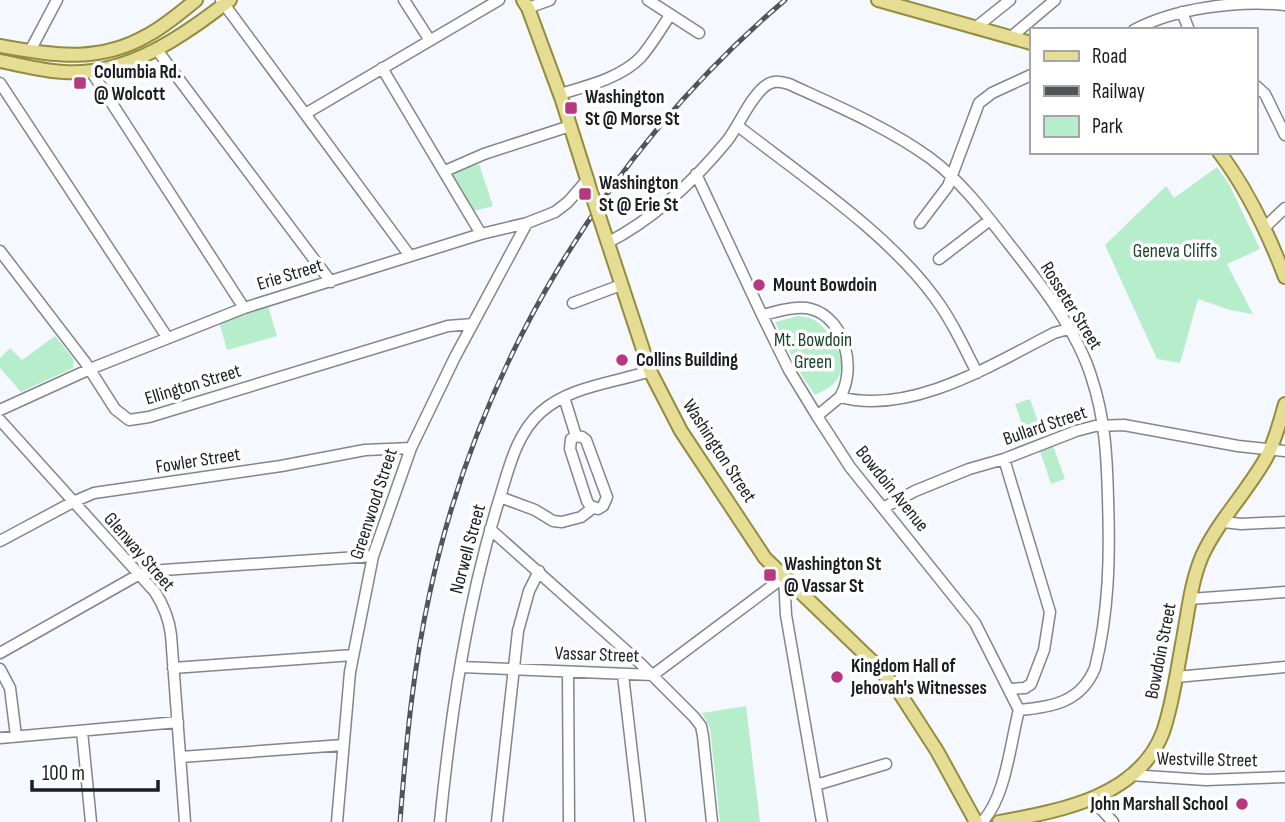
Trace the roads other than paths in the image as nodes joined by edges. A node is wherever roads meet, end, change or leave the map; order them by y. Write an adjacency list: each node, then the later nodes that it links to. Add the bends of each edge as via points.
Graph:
1 (57, 0): 24 (street)
2 (196, 0): 24 (main road, via 122,48 83,56)
3 (404, 0): 20 (street)
4 (499, 0): 20 (street)
5 (550, 0): 11 (street)
6 (648, 0): 14 (street)
7 (878, 0): 15 (main road)
8 (1010, 0): 15 (street)
9 (1055, 0): 19 (street)
10 (225, 2): 23 (main road); 32 (street)
11 (526, 4): 31 (main road, Washington Street)
12 (1285, 5): 13 (street, via 1243,4)
13 (1182, 12): 16 (street); 17 (street)
14 (670, 15): 18 (street); 31 (street, via 639,59 608,78)
15 (975, 28): 19 (main road)
16 (1138, 28)
17 (1188, 28)
18 (699, 33)
19 (1011, 37): 21 (main road)
20 (429, 40): 26 (street)
21 (1030, 43)
22 (0, 47): 24 (main road)
23 (157, 50): 27 (main road, via 141,59); 52 (street)
24 (30, 51)
25 (2, 64): 27 (main road, via 57,72)
26 (382, 68): 32 (street); 37 (street)
27 (91, 71): 55 (street)
28 (1030, 75): 39 (street, via 979,103)
29 (0, 83): 59 (street)
30 (1257, 87): 35 (street)
31 (560, 94): 34 (main road, Washington Street)
32 (305, 114): 49 (street)
33 (738, 125): 38 (street); 39 (street, Rosseter Street, via 762,88 776,81 789,84 874,124); 62 (street, via 904,263 950,319)
34 (570, 126): 37 (street); 40 (main road, Washington Street)
35 (1285, 135)
36 (1221, 154): 45 (main road)
37 (445, 171): 46 (street)
38 (696, 174): 47 (street, via 655,213); 56 (street, Bowdoin Avenue)
39 (951, 175): 42 (street, Rosseter Street); 44 (street)
40 (588, 179): 43 (street, Erie Street, via 555,212); 47 (main road, Washington Street, bridge)
41 (1285, 208): 45 (street)
42 (990, 220): 50 (street); 58 (street, Rosseter Street)
43 (527, 223): 46 (street, Erie Street); 57 (street, Greenwood Street)
44 (920, 223)
45 (1265, 227): 51 (main road)
46 (481, 234): 49 (street, Erie Street)
47 (607, 243): 53 (main road, Washington Street)
48 (0, 251): 60 (street, Ellington Street)
49 (410, 256): 52 (street, Erie Street)
50 (939, 259)
51 (1285, 277)
52 (331, 282): 55 (street, Erie Street)
53 (621, 285): 54 (street); 61 (main road, Washington Street)
54 (573, 303)
55 (244, 308): 59 (street, Erie Street)
56 (762, 315): 64 (street, via 803,307 825,315 850,362); 67 (street, Bowdoin Avenue)
57 (473, 324): 60 (street, Ellington Street, via 449,326 129,421); 71 (street, Greenwood Street)
58 (1068, 329): 62 (street); 69 (street, Rosseter Street, via 1092,377)
59 (167, 337): 60 (street, Erie Street)
60 (90, 369): 66 (street, Erie Street)
61 (650, 371): 63 (street, Norwell Street); 86 (main road, Washington Street, via 681,431 752,540)
62 (977, 373): 64 (street, via 949,386 893,398 856,401)
63 (564, 397): 70 (street); 75 (street, Norwell Street, via 541,412 520,438)
64 (840, 397): 67 (street)
65 (1285, 404): 72 (main road, Bowdoin Street)
66 (0, 410)
67 (817, 416): 78 (street, Bowdoin Avenue)
68 (0, 421): 76 (street, Glenway Street)
69 (1104, 425): 72 (street, Bullard Street); 74 (street, Bullard Street); 101 (street, Rosseter Street, via 1110,562 1095,668 1073,698)
70 (576, 436): 77 (street, via 570,449 587,501); 77 (street, via 586,440 607,498 603,506)
71 (411, 448): 76 (street, Fowler Street, via 365,450 94,494); 83 (street, Greenwood Street)
72 (1269, 450): 73 (street, Bullard Street); 79 (main road, Bowdoin Street)
73 (1285, 451)
74 (1004, 459): 78 (street, Bullard Street, via 959,473); 100 (street, via 1051,611 1044,650 1031,684)
75 (500, 497): 77 (street, via 562,522 581,517); 81 (street, Norwell Street)
76 (73, 502): 82 (street, Fowler Street); 85 (street, Glenway Street)
77 (594, 507)
78 (883, 508): 100 (street, Bowdoin Avenue, via 975,623)
79 (1224, 522): 80 (street); 88 (main road, Bowdoin Street, via 1202,556)
80 (1285, 522)
81 (490, 529): 84 (street); 91 (street, Norwell Street)
82 (0, 541)
83 (373, 556): 85 (street); 90 (street, Greenwood Street)
84 (539, 571): 95 (street, via 525,602); 98 (street)
85 (138, 575): 89 (street); 93 (street, Glenway Street, via 155,592 169,618)
86 (784, 578): 98 (street, Vassar Street); 111 (street, via 786,615); 122 (main road, Washington Street, via 897,689)
87 (1285, 592): 88 (street)
88 (1191, 599): 99 (main road, Bowdoin Street)
89 (0, 653)
90 (353, 655): 93 (street); 106 (street, Greenwood Street)
91 (461, 667): 95 (street, Vassar Street); 116 (street, Norwell Street)
92 (1285, 667): 99 (street)
93 (173, 668): 102 (street, Glenway Street)
94 (0, 669): 104 (street, via 10,688)
95 (513, 670): 96 (street, Vassar Street); 117 (street)
96 (568, 672): 97 (street, Vassar Street); 118 (street)
97 (623, 674): 98 (street, Vassar Street); 119 (street)
98 (653, 675): 120 (street, via 701,726)
99 (1176, 677): 109 (main road, Bowdoin Street, via 1162,734 1144,763)
100 (1009, 689): 101 (street, Bowdoin Avenue)
101 (1019, 710): 123 (street, via 1000,790)
102 (178, 722): 103 (street); 107 (street, Glenway Street)
103 (82, 731): 104 (street); 113 (street)
104 (16, 736): 105 (street)
105 (0, 738)
106 (343, 745): 107 (street); 115 (street, Greenwood Street)
107 (181, 757): 114 (street, Glenway Street)
108 (886, 764): 111 (street)
109 (1130, 775): 110 (street, Westville Street, via 1206,780); 112 (main road, Bowdoin Street)
110 (1285, 777)
111 (816, 785): 121 (street)
112 (1092, 799): 124 (main road, Bowdoin Street, via 1056,816); 125 (street)
113 (91, 822)
114 (185, 822)
115 (337, 822)
116 (440, 822)
117 (497, 822)
118 (569, 822)
119 (640, 822)
120 (712, 822)
121 (822, 822)
122 (976, 822)
123 (982, 822)
124 (999, 822)
125 (1113, 822)

